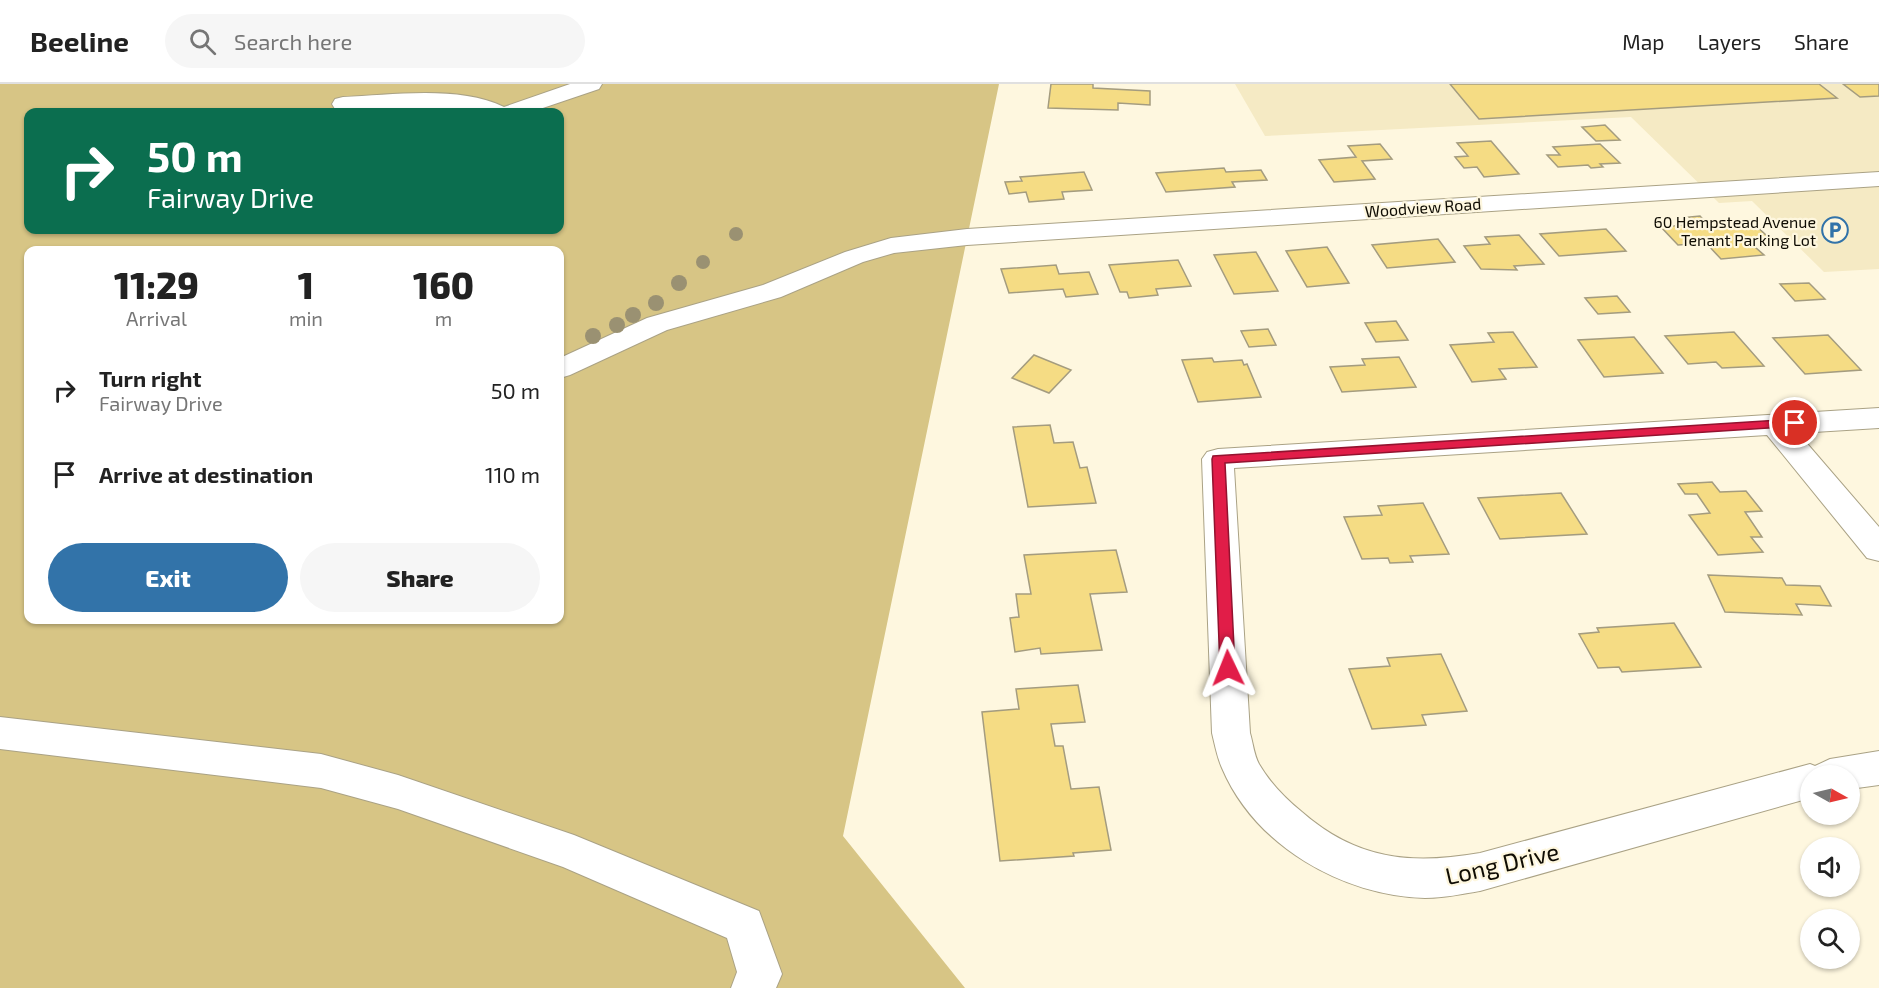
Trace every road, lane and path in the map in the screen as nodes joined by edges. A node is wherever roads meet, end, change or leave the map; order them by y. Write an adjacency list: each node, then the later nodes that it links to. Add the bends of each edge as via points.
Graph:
1 (591, 84): 4 (street)
2 (343, 104): 3 (street, via 458,103)
3 (488, 108)
4 (522, 108)
5 (1879, 179): 6 (street, Woodview Road, via 967,237 891,246 772,291 657,324)
6 (564, 367)
7 (1879, 418): 8 (street)
8 (1774, 424): 9 (street); 13 (street, Long Drive, via 1218,459 1231,733 1243,771 1275,814 1303,838 1341,861 1379,873 1425,879 1480,872)
9 (1879, 549)
10 (0, 733): 14 (street, via 321,771 487,821 744,925 760,974)
11 (1879, 768): 12 (street)
12 (1860, 771)
13 (1800, 784)
14 (753, 988)

